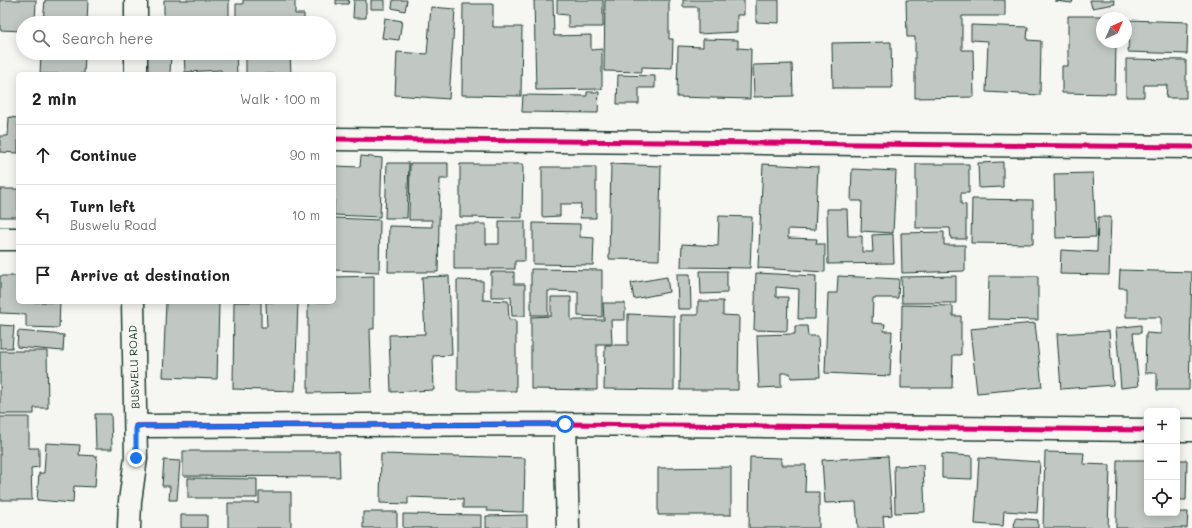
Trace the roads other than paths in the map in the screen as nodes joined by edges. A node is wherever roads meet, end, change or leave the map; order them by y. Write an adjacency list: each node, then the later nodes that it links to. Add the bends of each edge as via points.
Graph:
1 (136, 0): 2 (street)
2 (136, 16)
3 (136, 60): 4 (street)
4 (136, 72)
5 (336, 139): 6 (street)
6 (1192, 147)
7 (0, 239): 8 (street)
8 (16, 239)
9 (133, 304): 11 (street, BUSWELU ROAD)
10 (565, 424): 11 (street); 12 (street); 16 (street)
11 (136, 426): 15 (street, BUSWELU ROAD, via 136,458)
12 (1144, 430)
13 (1180, 430): 14 (street)
14 (1192, 430)
15 (129, 528)
16 (568, 528)

